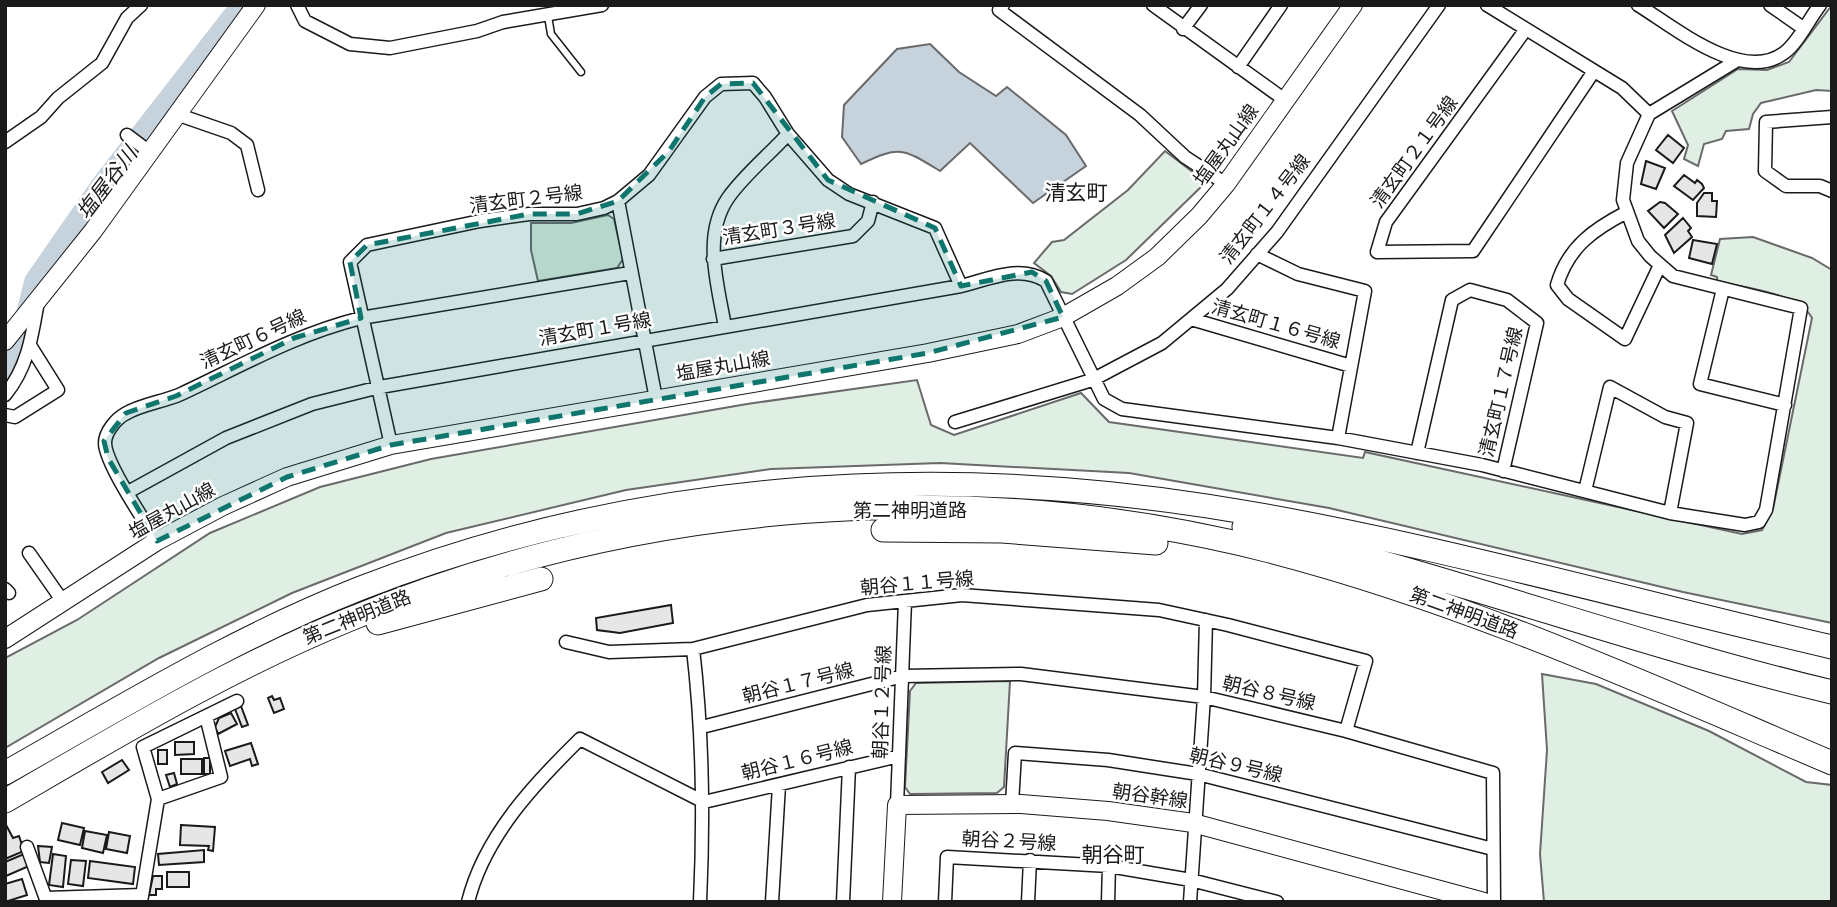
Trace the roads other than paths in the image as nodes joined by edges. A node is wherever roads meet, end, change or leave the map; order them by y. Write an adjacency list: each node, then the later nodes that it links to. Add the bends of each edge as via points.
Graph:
1 (141, 5): 29 (street, via 127,18 102,63)
2 (297, 5): 15 (street, via 305,21 350,44 390,48)
3 (602, 5): 15 (street)
4 (1003, 5): 31 (street, via 999,10 1140,115 1185,157)
5 (1153, 5): 17 (street)
6 (1200, 5): 17 (street)
7 (1281, 5): 20 (street)
8 (1353, 5): 23 (street, 塩屋丸山線)
9 (1439, 5): 37 (street, 清玄町１４号線)
10 (1488, 5): 18 (street)
11 (1638, 5): 19 (street)
12 (1770, 5): 16 (street)
13 (1820, 5): 16 (street)
14 (254, 9): 25 (street)
15 (548, 16): 22 (lane, via 551,34)
16 (1803, 28): 19 (street, via 1784,53 1762,62)
17 (1183, 29): 20 (street)
18 (1526, 29): 21 (street); 21 (street, 清玄町２１号線, via 1386,222 1377,252 1473,251)
19 (1736, 61): 24 (street)
20 (1238, 67): 23 (street)
21 (1594, 71): 24 (street, via 1622,88)
22 (581, 72)
23 (1285, 100): 31 (street, 塩屋丸山線)
24 (1649, 114): 36 (street, via 1627,163 1623,200)
25 (179, 115): 30 (street); 32 (street, via 231,134 247,145)
26 (1832, 117): 33 (street, via 1766,121 1765,170 1786,186 1820,186)
27 (788, 134): 34 (street, 清玄町２号線, via 752,83 721,84 705,97 649,175); 35 (street, 清玄町２号線, via 828,180); 38 (street, via 728,199 716,227)
28 (127, 135): 30 (street)
29 (5, 142)
30 (151, 153): 43 (street)
31 (1226, 184): 44 (street, 塩屋丸山線, via 1157,257)
32 (258, 190)
33 (1832, 191)
34 (618, 201): 40 (street); 45 (street, 清玄町２号線, via 577,214 529,214 367,245 350,262)
35 (873, 202): 38 (street, 清玄町３号線, via 868,221 853,236); 41 (street, 清玄町２号線, via 935,228)
36 (1628, 212): 39 (street, via 1638,241); 39 (street, via 1590,232 1561,271 1558,285 1568,299 1625,339)
37 (1257, 254): 46 (street, 清玄町１４号線, via 1227,289); 51 (street, via 1298,274 1365,291)
38 (713, 259): 47 (street)
39 (1660, 265): 42 (street, via 1673,276)
40 (630, 272): 45 (street, 清玄町６号線); 49 (street)
41 (961, 286): 44 (street, 清玄町１号線, via 1032,272 1046,281); 47 (street, 清玄町１号線)
42 (1723, 289): 56 (street, via 1801,308); 56 (street, via 1700,384)
43 (38, 301): 48 (street); 50 (street)
44 (1063, 317): 52 (street, 清玄町１号線); 55 (street, 塩屋丸山線, via 1018,334 928,354)
45 (361, 318): 53 (street, 清玄町２号線); 65 (street, 清玄町６号線, via 294,338 176,396 126,413 104,441 108,458)
46 (1191, 319): 51 (street, 清玄町１６号線); 52 (street, 清玄町１４号線, via 1162,343)
47 (725, 327): 49 (street, 清玄町１号線)
48 (8, 337)
49 (644, 340): 53 (street, 清玄町１号線); 55 (street)
50 (31, 347): 54 (street, via 18,379); 57 (street, via 58,390 15,416)
51 (1351, 366): 59 (street)
52 (1092, 380): 58 (street, 清玄町１４号線); 59 (street, 清玄町１号線, via 1104,399 1122,409)
53 (380, 387): 60 (street, 清玄町２号線); 65 (street, 清玄町１号線, via 312,404 226,438)
54 (5, 395)
55 (656, 398): 60 (street, 塩屋丸山線)
56 (1785, 405): 66 (street, 清玄町１号線, via 1766,510 1759,522 1745,525)
57 (5, 415)
58 (955, 422)
59 (1338, 438): 61 (street, 清玄町１号線)
60 (391, 445): 68 (street, 塩屋丸山線, via 287,477)
61 (1417, 453): 62 (street, 清玄町１号線); 62 (street, 清玄町１７号線, via 1452,300 1469,290 1507,300 1536,323)
62 (1503, 471): 64 (street, 清玄町１号線)
63 (1010, 487): 77 (highway, 第二神明道路, via 1143,498 1264,516); 80 (highway, 第二神明道路, via 1144,507 1273,534 1690,656); 90 (highway, 第二神明道路, via 892,484 780,490 646,508 522,535 418,567 303,612 214,655)
64 (1585, 491): 66 (street, 清玄町１号線); 66 (street, via 1610,387 1665,417 1687,423)
65 (128, 492): 68 (street, 清玄町６号線)
66 (1670, 513)
67 (883, 530): 70 (highway, via 1088,536)
68 (157, 541): 73 (street, 塩屋丸山線)
69 (29, 553): 73 (street)
70 (1332, 569): 83 (highway, 第二神明道路, via 1141,525 1070,517 885,508 766,515 637,533 465,577 285,647); 88 (highway, 第二神明道路, via 1516,632)
71 (541, 579): 83 (highway, via 373,624)
72 (905, 601): 74 (street, 朝谷１１号線, via 962,595 1026,598 1159,610); 78 (street, 朝谷１１号線, via 867,605); 79 (street, 朝谷１２号線)
73 (65, 603): 75 (street, 塩屋丸山線)
74 (1206, 620): 81 (street); 86 (street, 朝谷１１号線, via 1366,662)
75 (5, 639)
76 (566, 642): 78 (street, 朝谷１１号線, via 609,652)
77 (1832, 647)
78 (693, 649): 85 (street)
79 (903, 676): 81 (street, 朝谷８号線, via 1021,674); 85 (street, 朝谷１７号線); 87 (street, 朝谷１２号線)
80 (1832, 692)
81 (1204, 697): 86 (street, 朝谷８号線); 91 (street)
82 (237, 701): 84 (street)
83 (176, 703): 94 (highway, 第二神明道路)
84 (206, 716): 93 (street, via 143,747); 93 (street, via 222,777)
85 (702, 727): 95 (street)
86 (1346, 731): 100 (street, 朝谷８号線, via 1493,773)
87 (899, 756): 89 (street, 朝谷１６号線); 97 (street, 朝谷１２号線)
88 (1832, 763)
89 (849, 767): 92 (street, 朝谷１６号線); 110 (street)
90 (5, 773)
91 (1198, 774): 96 (street, 朝谷９号線, via 1108,760 1015,753); 98 (street); 100 (street, 朝谷９号線)
92 (779, 785): 95 (street, 朝谷１６号線); 109 (street)
93 (158, 799): 104 (street)
94 (5, 801)
95 (704, 802): 107 (street, via 580,739 543,775 499,832); 108 (street)
96 (1012, 804): 97 (street, 朝谷幹線); 98 (street, 朝谷幹線)
97 (897, 805): 111 (street)
98 (1194, 823): 103 (street); 116 (street, 朝谷幹線)
99 (27, 847): 105 (street)
100 (1493, 849): 117 (street, 朝谷８号線)
101 (1030, 860): 102 (street, 朝谷２号線); 112 (street, 朝谷２号線, via 947,857); 113 (street)
102 (1109, 866): 103 (street, 朝谷２号線); 114 (street)
103 (1191, 880): 106 (street, 朝谷２号線); 115 (street)
104 (141, 898): 105 (street)
105 (46, 900)
106 (1274, 901)
107 (468, 902)
108 (700, 902)
109 (772, 902)
110 (843, 902)
111 (892, 902)
112 (945, 902)
113 (1028, 902)
114 (1108, 902)
115 (1190, 902)
116 (1485, 902)
117 (1493, 902)

